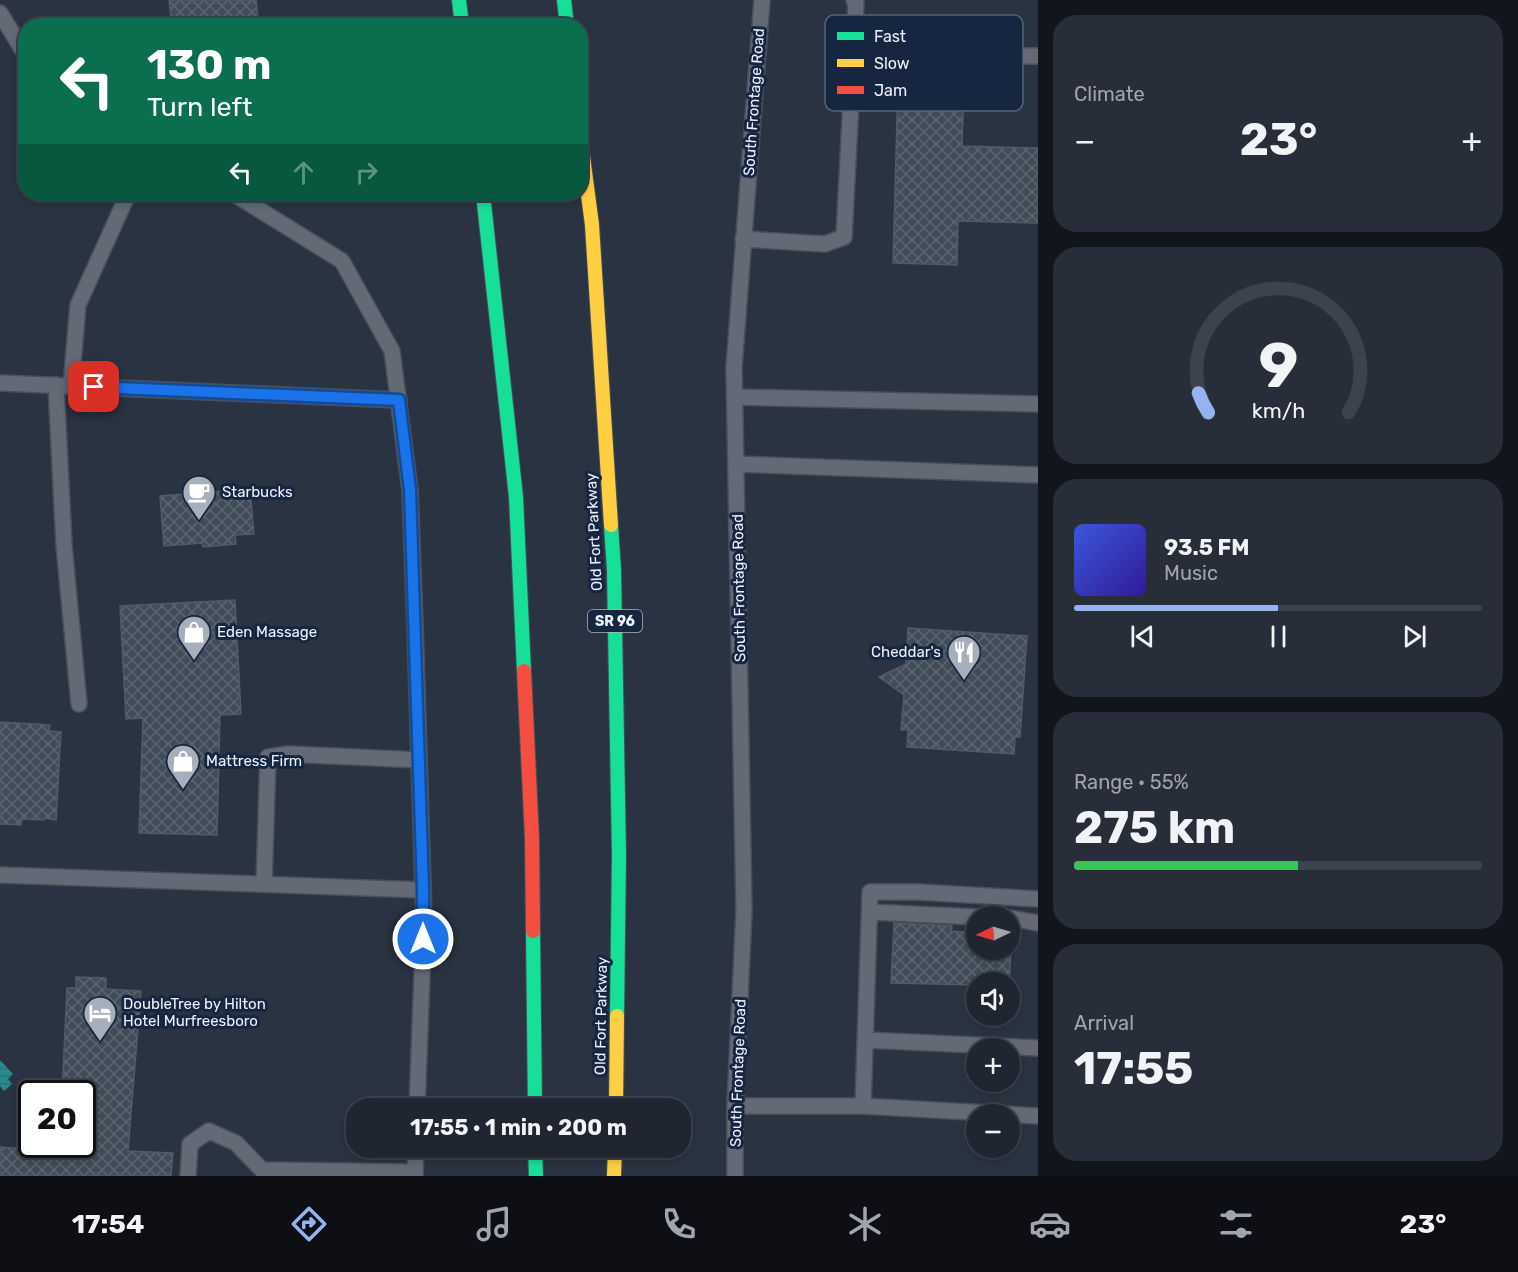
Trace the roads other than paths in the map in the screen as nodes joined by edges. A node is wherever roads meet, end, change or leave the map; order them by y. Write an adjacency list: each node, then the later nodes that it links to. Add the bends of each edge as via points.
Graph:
1 (459, 0): 7 (main road)
2 (564, 0): 8 (main road)
3 (762, 0): 15 (lane, South Frontage Road)
4 (854, 0): 6 (lane)
5 (0, 13): 9 (lane)
6 (855, 15)
7 (461, 18)
8 (566, 18)
9 (18, 42)
10 (850, 111): 15 (lane, via 844,237 825,244)
11 (588, 195): 37 (main road, Old Fort Parkway / SR 96, via 614,570 619,855)
12 (125, 201): 17 (lane, via 78,305)
13 (245, 201): 19 (lane, via 342,261 392,351)
14 (484, 201): 36 (main road, via 516,497 532,838)
15 (743, 239): 18 (lane, South Frontage Road)
16 (0, 383): 17 (lane)
17 (63, 386): 19 (lane); 23 (lane, via 64,545)
18 (735, 397): 20 (lane); 21 (lane, South Frontage Road)
19 (399, 400): 24 (lane, via 410,490)
20 (1038, 404)
21 (736, 464): 22 (lane); 38 (lane, South Frontage Road, via 744,910)
22 (1038, 475)
23 (79, 704)
24 (419, 760): 26 (lane, via 289,754 268,757); 27 (lane)
25 (0, 875): 26 (lane)
26 (264, 884): 27 (lane)
27 (423, 890): 35 (lane)
28 (1038, 899): 29 (lane, via 870,892)
29 (870, 912): 30 (lane); 33 (lane)
30 (966, 917)
31 (1020, 920): 32 (lane)
32 (1038, 923)
33 (866, 1040): 34 (lane); 39 (lane)
34 (1038, 1048)
35 (417, 1098)
36 (535, 1098)
37 (616, 1098)
38 (735, 1106): 39 (lane); 48 (lane, South Frontage Road)
39 (863, 1106): 40 (lane)
40 (1038, 1116)
41 (416, 1158): 44 (lane)
42 (535, 1158): 46 (main road)
43 (615, 1158): 47 (main road)
44 (415, 1174): 45 (lane, via 262,1170 236,1143 209,1131 190,1144)
45 (188, 1176)
46 (536, 1176)
47 (614, 1176)
48 (735, 1176)

